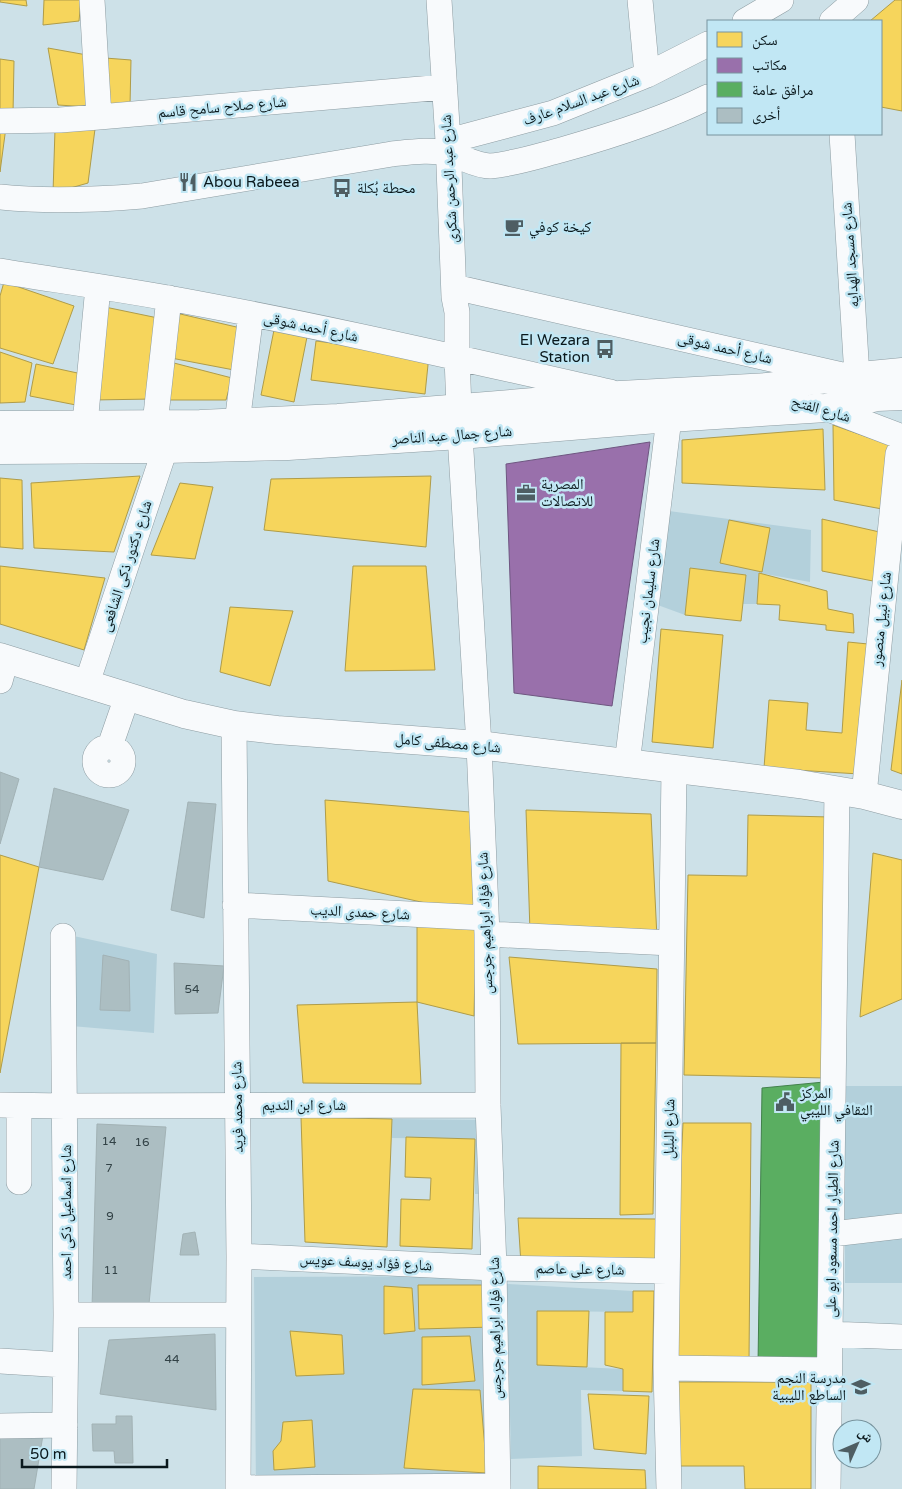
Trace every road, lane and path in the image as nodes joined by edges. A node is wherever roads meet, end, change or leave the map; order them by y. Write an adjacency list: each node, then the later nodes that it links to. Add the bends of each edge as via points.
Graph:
1 (92, 0): 12 (street)
2 (439, 0): 10 (street, شارع عبد الرحمن شكرى)
3 (640, 0): 9 (street)
4 (781, 0): 7 (street)
5 (856, 0): 6 (street)
6 (834, 15)
7 (747, 20)
8 (707, 45): 9 (street, شارع عبد السلام عارف)
9 (647, 75): 15 (street, شارع عبد السلام عارف, via 554,113)
10 (444, 87): 12 (street, شارع صلاح سامح قاسم); 15 (street, شارع عبد الرحمن شكرى)
11 (707, 97): 15 (street, via 682,110 528,159 480,165)
12 (99, 117): 13 (street, شارع صلاح سامح قاسم)
13 (0, 121)
14 (842, 135): 24 (street, شارع مسجد الهدايه)
15 (448, 147): 16 (street, via 142,196 62,200); 19 (street, شارع عبد الرحمن شكرى)
16 (0, 198)
17 (0, 271): 18 (street, شارع أحمد شوقى)
18 (98, 287): 20 (street, شارع أحمد شوقى); 32 (street)
19 (454, 287): 22 (street, شارع عبد الرحمن شكرى); 24 (street, شارع أحمد شوقى)
20 (169, 298): 21 (street, شارع أحمد شوقى); 33 (street)
21 (251, 314): 22 (street, شارع أحمد شوقى); 31 (street)
22 (457, 357): 26 (street, شارع أحمد شوقى); 28 (street, شارع فؤاد ابراهيم جرجس)
23 (902, 372): 24 (main road, شارع جمال عبد الناصر)
24 (853, 376): 25 (main road, شارع جمال عبد الناصر, via 767,388)
25 (738, 388): 26 (main road, شارع جمال عبد الناصر); 29 (street, شارع الفتح)
26 (620, 395): 28 (main road, شارع جمال عبد الناصر)
27 (902, 396): 29 (main road, شارع جمال عبد الناصر, via 877,397)
28 (459, 408): 31 (main road, شارع جمال عبد الناصر); 35 (street, شارع فؤاد ابراهيم جرجس)
29 (826, 408): 30 (main road, شارع جمال عبد الناصر); 36 (street, شارع الفتح)
30 (669, 418): 35 (main road, شارع جمال عبد الناصر); 46 (street, شارع سليمان نجيب)
31 (237, 423): 33 (main road, شارع جمال عبد الناصر)
32 (85, 424): 33 (main road, شارع جمال عبد الناصر); 34 (main road, شارع جمال عبد الناصر)
33 (154, 424)
34 (0, 425)
35 (460, 435): 38 (main road, شارع جمال عبد الناصر, via 288,446); 44 (street, شارع فؤاد ابراهيم جرجس)
36 (902, 437)
37 (902, 445): 49 (street, شارع نبيل منصور, via 898,454)
38 (165, 449): 39 (main road, شارع جمال عبد الناصر); 41 (street, شارع دكتور ذكى الشافعى)
39 (0, 450)
40 (2, 666): 41 (main road, شارع مصطفى كامل)
41 (87, 683): 42 (main road, شارع مصطفى كامل)
42 (127, 697): 43 (main road, شارع مصطفى كامل); 45 (street)
43 (234, 725): 44 (main road, شارع مصطفى كامل); 51 (street, شارع محمد فريد)
44 (479, 745): 46 (main road, شارع مصطفى كامل); 52 (street, شارع فؤاد ابراهيم جرجس)
45 (110, 746)
46 (627, 764): 47 (main road, شارع مصطفى كامل)
47 (674, 770): 48 (main road, شارع مصطفى كامل); 54 (street, شارع البلبل)
48 (837, 790): 49 (main road, شارع مصطفى كامل); 61 (street, شارع الطيار احمد مسعود ابو على)
49 (864, 795): 50 (main road, شارع مصطفى كامل)
50 (902, 805)
51 (235, 905): 52 (street, شارع حمدى الديب); 55 (street, شارع محمد فريد)
52 (486, 926): 54 (street, شارع حمدى الديب); 56 (street, شارع فؤاد ابراهيم جرجس)
53 (63, 936): 58 (street, شارع اسماعيل ذكى احمد)
54 (671, 943): 64 (street, شارع البلبل)
55 (236, 1105): 56 (street, شارع ابن النديم); 58 (street, شارع ابن النديم); 62 (street, شارع محمد فريد)
56 (488, 1105): 63 (street, شارع فؤاد ابراهيم جرجس)
57 (9, 1106): 58 (street, شارع ابن النديم); 59 (street)
58 (65, 1106): 65 (street, شارع اسماعيل ذكى احمد)
59 (19, 1182)
60 (902, 1226): 61 (street)
61 (832, 1234): 67 (street, شارع الطيار احمد مسعود ابو على)
62 (239, 1256): 63 (street, شارع فؤاد يوسف عويس); 66 (street, شارع محمد فريد)
63 (494, 1268): 64 (street, شارع على عاصم); 76 (street, شارع فؤاد ابراهيم جرجس)
64 (668, 1271): 71 (street, شارع البلبل)
65 (66, 1315): 66 (street); 70 (street, شارع اسماعيل ذكى احمد)
66 (238, 1315): 75 (street, شارع محمد فريد)
67 (830, 1334): 68 (street); 72 (street, شارع الطيار احمد مسعود ابو على)
68 (902, 1337)
69 (0, 1361): 70 (street)
70 (66, 1365): 73 (street, شارع اسماعيل ذكى احمد)
71 (666, 1368): 72 (street); 78 (street, شارع البلبل)
72 (830, 1370): 79 (street, شارع الطيار احمد مسعود ابو على)
73 (65, 1425): 74 (street); 77 (street, شارع اسماعيل ذكى احمد)
74 (0, 1426)
75 (238, 1488): 76 (street)
76 (498, 1488)
77 (64, 1489)
78 (670, 1489)
79 (828, 1489)

